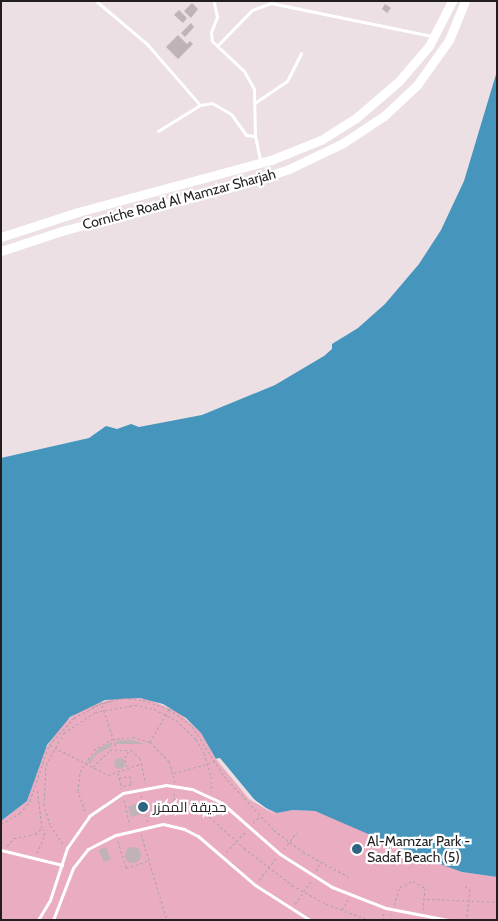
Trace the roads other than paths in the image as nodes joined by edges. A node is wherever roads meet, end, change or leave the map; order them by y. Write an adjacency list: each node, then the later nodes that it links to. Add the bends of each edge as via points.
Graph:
1 (96, 1): 9 (lane, via 148,44)
2 (452, 1): 5 (street, Corniche Road Al Mamzar Sharjah)
3 (465, 1): 13 (street, Corniche Road Al Mamzar Sharjah, via 442,52 395,106 343,144)
4 (214, 4): 6 (lane, via 217,17 211,35)
5 (435, 36): 6 (lane, via 271,3 252,10); 12 (street, Corniche Road Al Mamzar Sharjah, via 399,81 356,118 315,143)
6 (217, 46): 8 (lane, via 248,76)
7 (301, 53): 8 (lane, via 287,80)
8 (256, 102): 11 (lane)
9 (200, 105): 10 (lane); 11 (lane, via 219,105 246,135)
10 (158, 131)
11 (255, 136): 12 (lane)
12 (260, 164): 13 (street); 15 (street, Corniche Road Al Mamzar Sharjah)
13 (264, 177): 17 (street, Corniche Road Al Mamzar Sharjah, via 65,230)
14 (1, 228): 15 (street)
15 (12, 232): 16 (street, Corniche Road Al Mamzar Sharjah)
16 (1, 237)
17 (1, 251)
18 (1, 850): 19 (lane)
19 (62, 865): 20 (lane, via 50,900); 23 (lane, via 67,848 89,816 123,793 146,786 175,785 210,797 229,809 313,877 392,909)
20 (38, 920)
21 (53, 920): 22 (lane, via 77,861 96,843 164,824 184,829 205,841 291,910)
22 (310, 920)
23 (448, 920)

